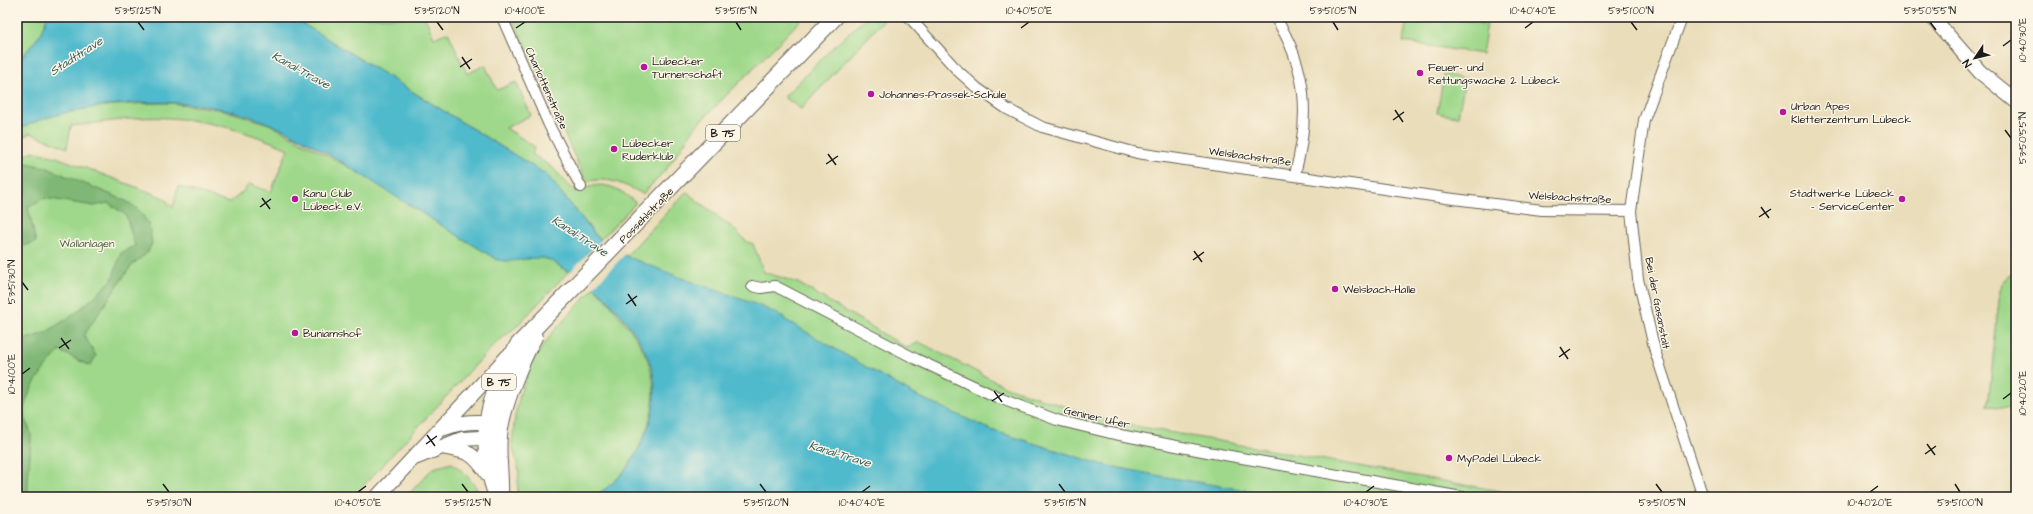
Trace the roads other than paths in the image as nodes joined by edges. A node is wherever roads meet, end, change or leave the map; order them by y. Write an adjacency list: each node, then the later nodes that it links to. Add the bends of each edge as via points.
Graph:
1 (502, 17): 9 (street, Charlottenstraße)
2 (835, 17): 12 (main road, Possehlstraße / B 75)
3 (909, 17): 8 (street, Welsbachstraße, via 950,64 977,88 1007,109 1042,127 1137,153)
4 (1275, 17): 8 (street, via 1295,53 1304,97 1303,143)
5 (1682, 17): 10 (street, Bei der Gasanstalt, via 1644,120)
6 (1932, 17): 7 (main road, via 1980,72)
7 (2016, 101)
8 (1295, 174): 10 (street, Welsbachstraße, via 1542,210)
9 (580, 187)
10 (1631, 211): 22 (street, Bei der Gasanstalt, via 1638,279 1655,351)
11 (752, 286): 21 (street, Geniner Ufer, via 776,286 937,369 999,398 1057,420 1202,451)
12 (542, 321): 13 (main road, Possehlstraße / B 75); 15 (main road, B 75)
13 (518, 345): 14 (main road, Possehlstraße); 15 (main road, B 75, via 498,383)
14 (440, 429): 15 (main road, via 472,421); 17 (main road, Possehlstraße)
15 (493, 430): 16 (main road); 18 (main road, B 75); 20 (main road, B 75)
16 (442, 447): 17 (main road); 18 (main road, via 467,451 478,459)
17 (414, 458): 19 (main road, Possehlstraße)
18 (490, 476): 20 (main road, B 75)
19 (377, 497)
20 (498, 497)
21 (1462, 497)
22 (1703, 497)

